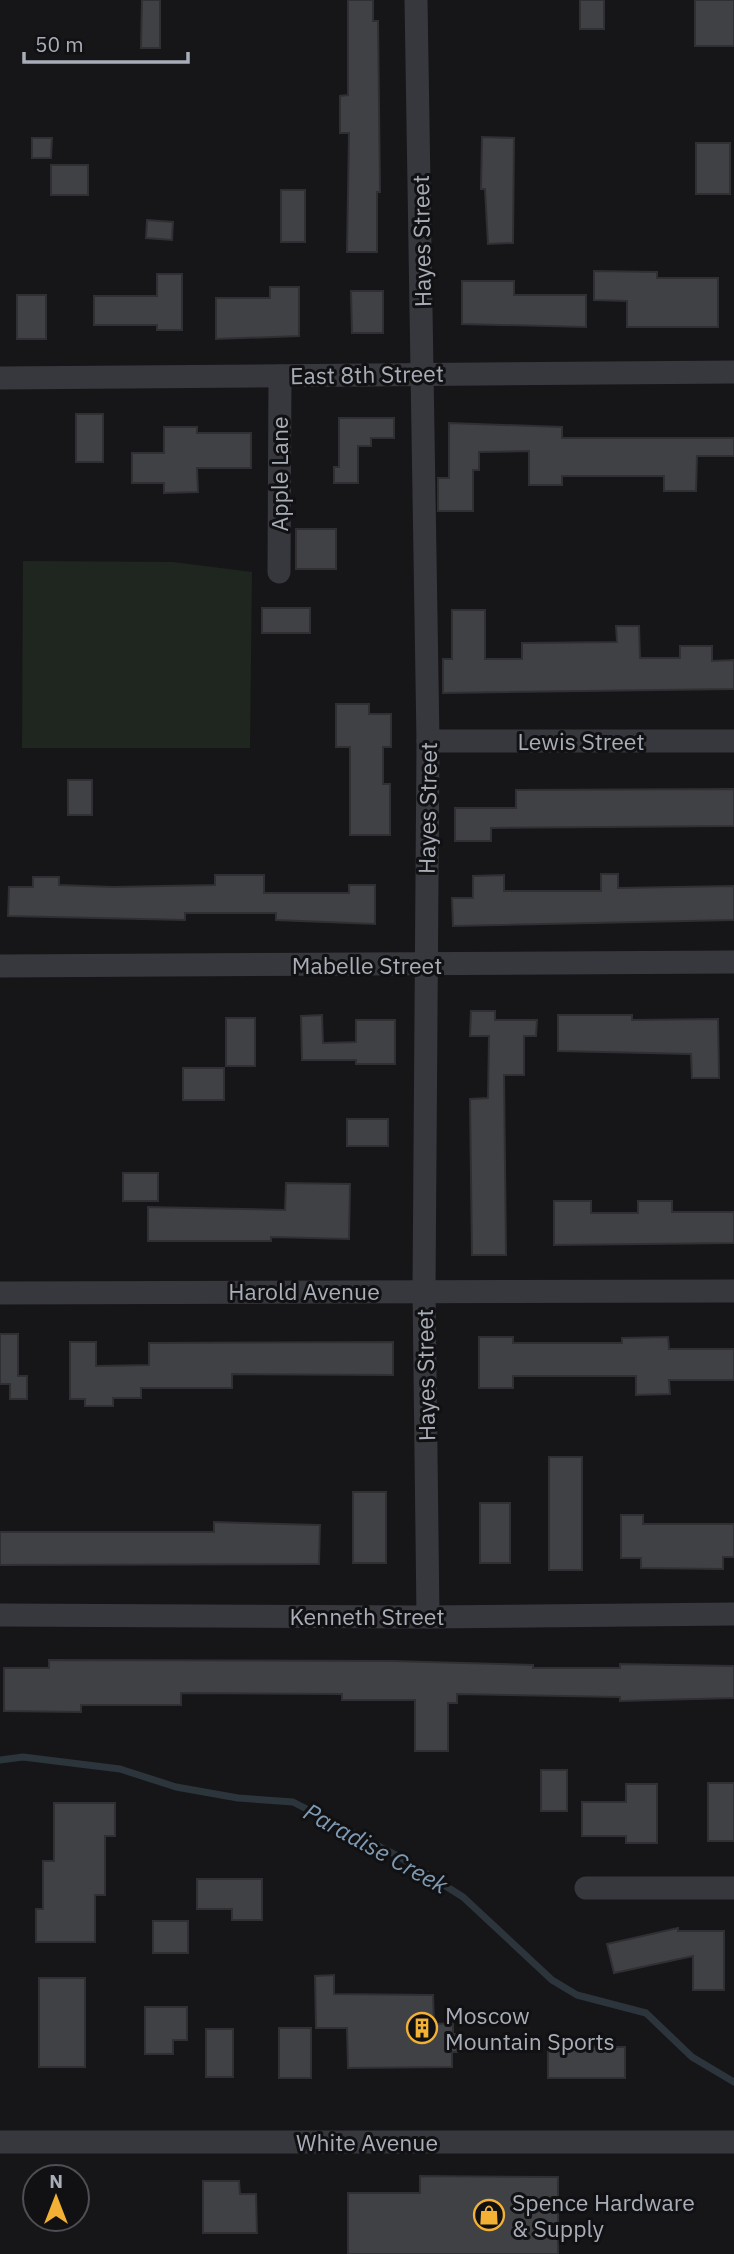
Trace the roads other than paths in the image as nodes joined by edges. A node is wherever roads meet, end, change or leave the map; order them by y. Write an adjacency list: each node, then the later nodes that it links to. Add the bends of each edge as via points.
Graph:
1 (416, 0): 3 (street, Hayes Street)
2 (734, 372): 3 (street, East 8th Street)
3 (424, 373): 4 (street, East 8th Street); 7 (street, Hayes Street)
4 (280, 376): 5 (street, East 8th Street); 6 (street, Apple Lane)
5 (0, 378)
6 (279, 572)
7 (428, 741): 8 (street, Lewis Street); 10 (street, Hayes Street)
8 (734, 741)
9 (734, 962): 10 (street, Mabelle Street)
10 (425, 965): 11 (street, Mabelle Street); 12 (street, Hayes Street)
11 (0, 966)
12 (424, 1290): 13 (street, Harold Avenue); 14 (street, Harold Avenue); 17 (street, Hayes Street)
13 (734, 1291)
14 (0, 1293)
15 (734, 1614): 17 (street, Kenneth Street)
16 (0, 1615): 17 (street, Kenneth Street)
17 (428, 1617)
18 (586, 1888): 19 (street)
19 (734, 1888)
20 (0, 2141): 21 (street, White Avenue)
21 (734, 2142)

